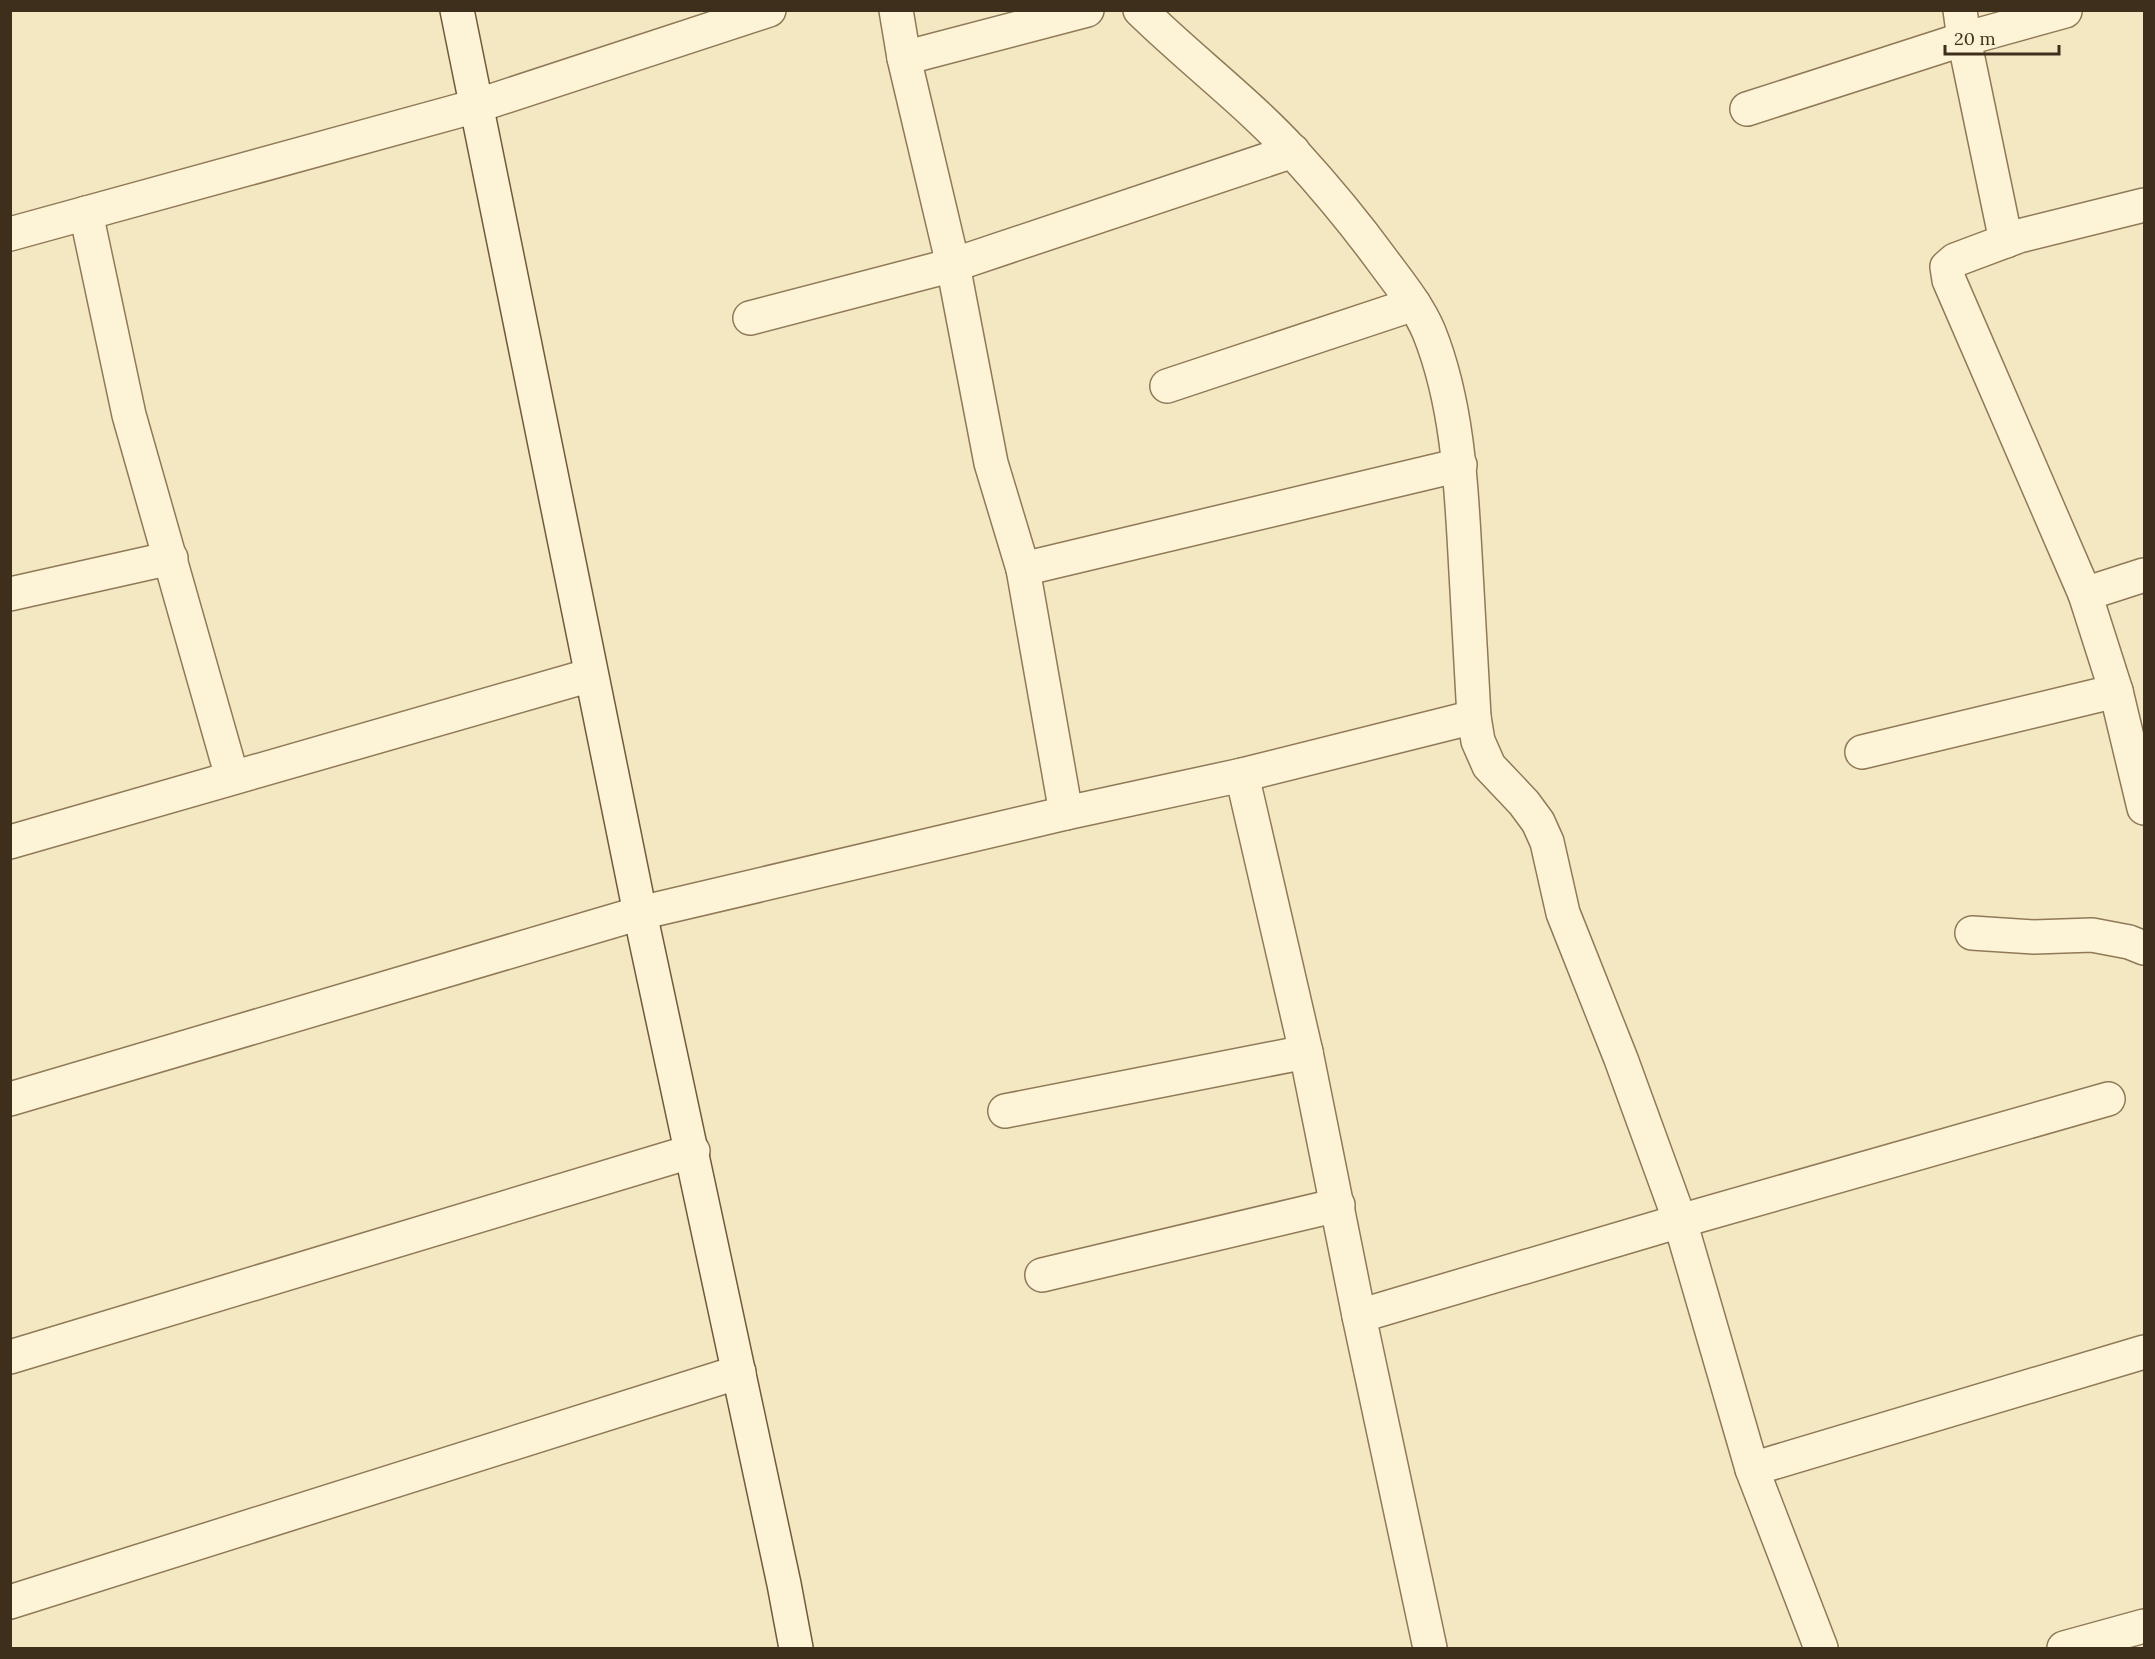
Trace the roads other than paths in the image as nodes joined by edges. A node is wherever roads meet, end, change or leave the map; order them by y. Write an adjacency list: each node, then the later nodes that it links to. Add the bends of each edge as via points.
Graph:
1 (457, 10): 9 (street)
2 (769, 10): 9 (street)
3 (896, 10): 8 (street)
4 (1087, 10): 8 (street)
5 (1140, 10): 11 (street)
6 (2065, 11): 7 (street)
7 (1962, 25): 10 (street); 15 (street)
8 (904, 58): 16 (street)
9 (476, 106): 13 (street); 26 (street)
10 (1747, 109)
11 (1293, 151): 16 (street); 17 (street)
12 (2145, 205): 15 (street)
13 (86, 213): 14 (street); 21 (street, via 129,415)
14 (10, 234)
15 (2006, 241): 25 (street, via 1955,260 1947,267 1947,273)
16 (953, 266): 18 (street); 22 (street, via 991,463)
17 (1414, 304): 19 (street); 20 (street, via 1439,363)
18 (750, 318)
19 (1167, 386)
20 (1460, 465): 22 (street); 28 (street)
21 (171, 558): 24 (street); 31 (street)
22 (1023, 568): 33 (street)
23 (2145, 575): 25 (street)
24 (10, 594)
25 (2085, 594): 27 (street)
26 (591, 675): 31 (street); 35 (street)
27 (2116, 691): 29 (street); 32 (street)
28 (1474, 717): 30 (street); 44 (street, via 1478,741 1489,766 1524,803 1547,842 1563,913)
29 (1862, 752)
30 (1242, 775): 33 (street); 38 (street)
31 (232, 777): 34 (street)
32 (2145, 808)
33 (1066, 813): 35 (street)
34 (10, 842)
35 (640, 913): 39 (street); 42 (street)
36 (1972, 933): 37 (street, via 2092,935)
37 (2145, 948)
38 (1306, 1052): 41 (street); 43 (street)
39 (10, 1099)
40 (2108, 1099): 44 (street)
41 (1005, 1111)
42 (693, 1151): 48 (street); 49 (street)
43 (1338, 1205): 45 (street); 46 (street)
44 (1680, 1221): 46 (street); 50 (street)
45 (1042, 1275)
46 (1359, 1316): 54 (street)
47 (2145, 1352): 50 (street)
48 (10, 1357)
49 (739, 1372): 51 (street); 53 (street)
50 (1752, 1469): 55 (street)
51 (10, 1602)
52 (2145, 1626): 56 (street)
53 (796, 1648)
54 (1430, 1648)
55 (1821, 1648)
56 (2064, 1648)

